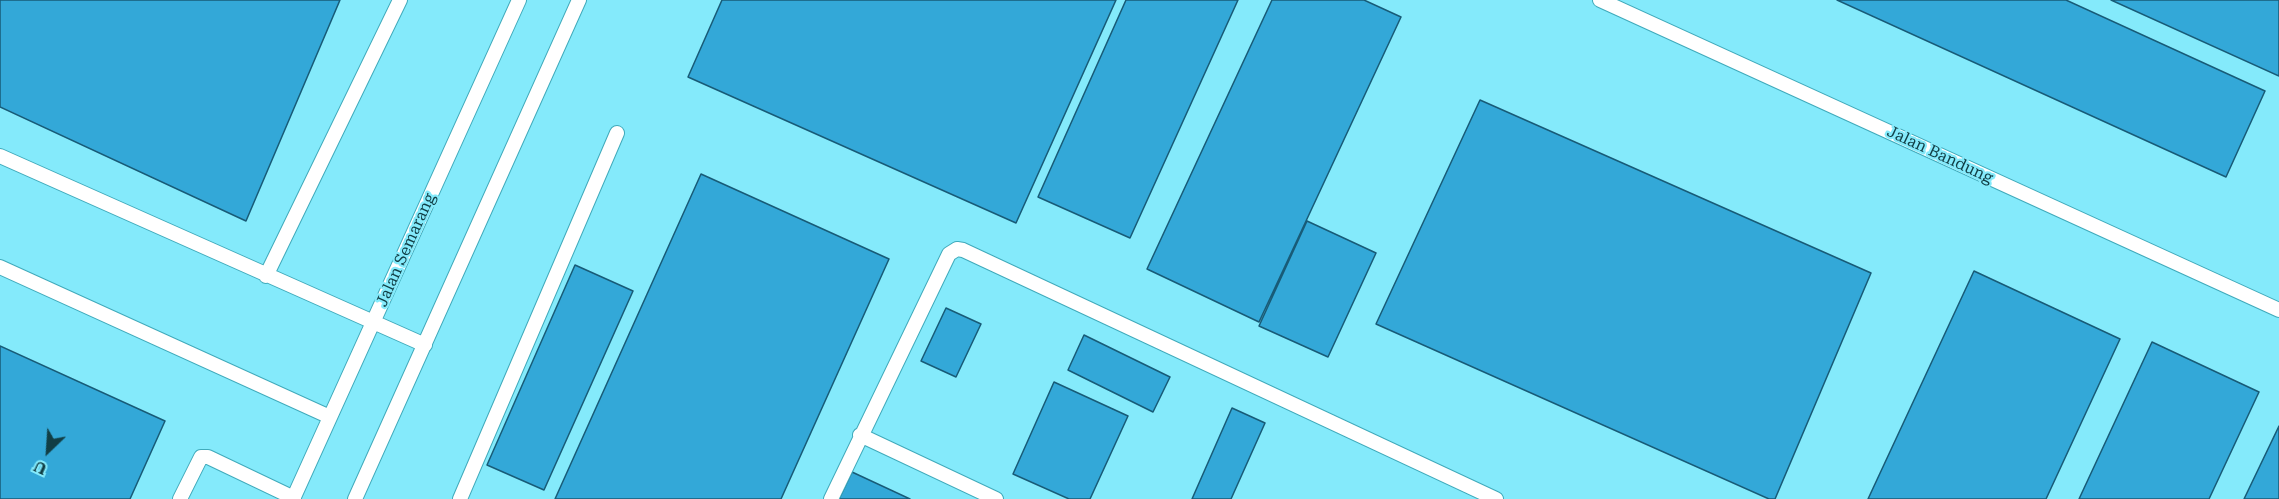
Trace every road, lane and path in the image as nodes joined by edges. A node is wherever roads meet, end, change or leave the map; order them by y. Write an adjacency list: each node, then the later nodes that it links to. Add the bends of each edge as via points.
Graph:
1 (400, 0): 8 (lane)
2 (519, 0): 10 (lane, Jalan Semarang)
3 (579, 0): 11 (lane)
4 (1600, 0): 9 (lane, Jalan Bandung)
5 (617, 133): 17 (lane)
6 (0, 156): 8 (lane)
7 (0, 267): 12 (lane)
8 (266, 276): 10 (lane)
9 (2279, 310)
10 (373, 322): 11 (lane); 12 (lane, Jalan Semarang)
11 (425, 345): 16 (lane)
12 (330, 417): 14 (lane, Jalan Semarang)
13 (860, 435): 18 (lane); 19 (lane); 20 (lane, via 949,254 957,249)
14 (293, 498): 15 (lane, via 201,457)
15 (180, 499)
16 (356, 499)
17 (460, 499)
18 (831, 499)
19 (996, 499)
20 (1496, 499)

